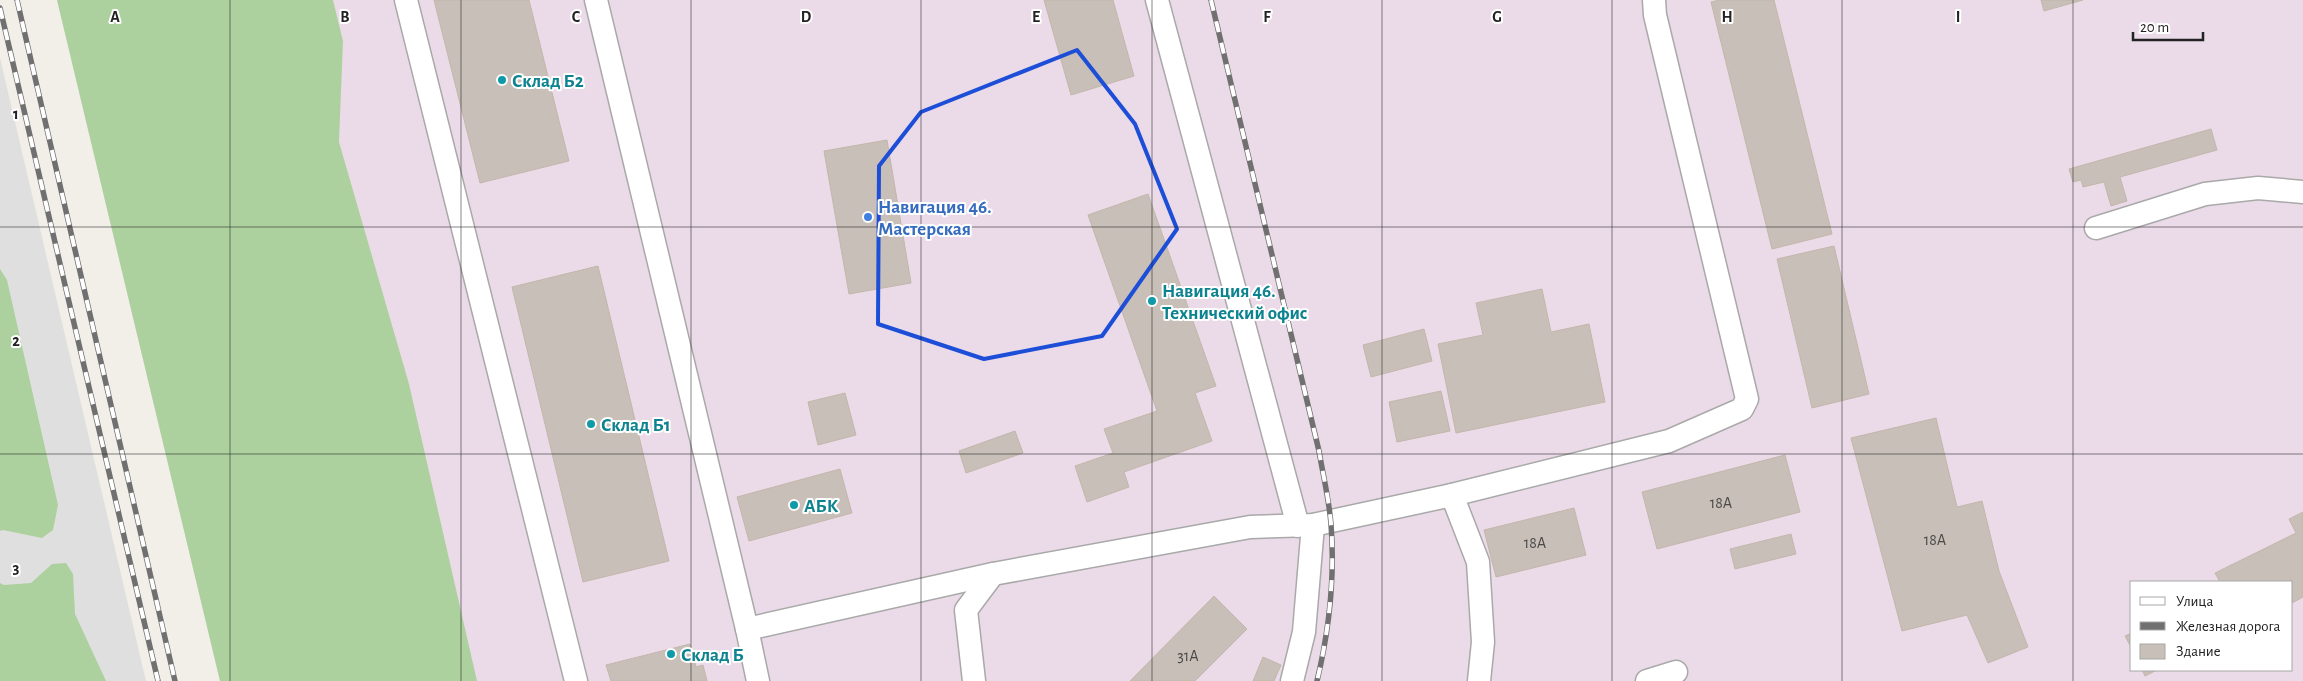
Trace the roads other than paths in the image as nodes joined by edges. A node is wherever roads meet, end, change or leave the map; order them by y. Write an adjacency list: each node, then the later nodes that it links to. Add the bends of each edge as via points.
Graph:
1 (406, 0): 12 (street)
2 (596, 0): 10 (street)
3 (1157, 0): 8 (street)
4 (1654, 0): 7 (street, via 1747,399 1742,409 1669,441)
5 (2303, 192): 6 (street, via 2258,188 2204,194)
6 (2096, 228)
7 (1452, 495): 8 (street); 16 (street, via 1478,562 1483,642)
8 (1306, 526): 9 (street, via 1250,526); 15 (street, via 1304,632)
9 (993, 574): 10 (street); 14 (street, via 966,610)
10 (747, 629): 13 (street)
11 (1676, 672): 17 (street)
12 (576, 681)
13 (758, 681)
14 (974, 681)
15 (1292, 681)
16 (1480, 681)
17 (1646, 681)

